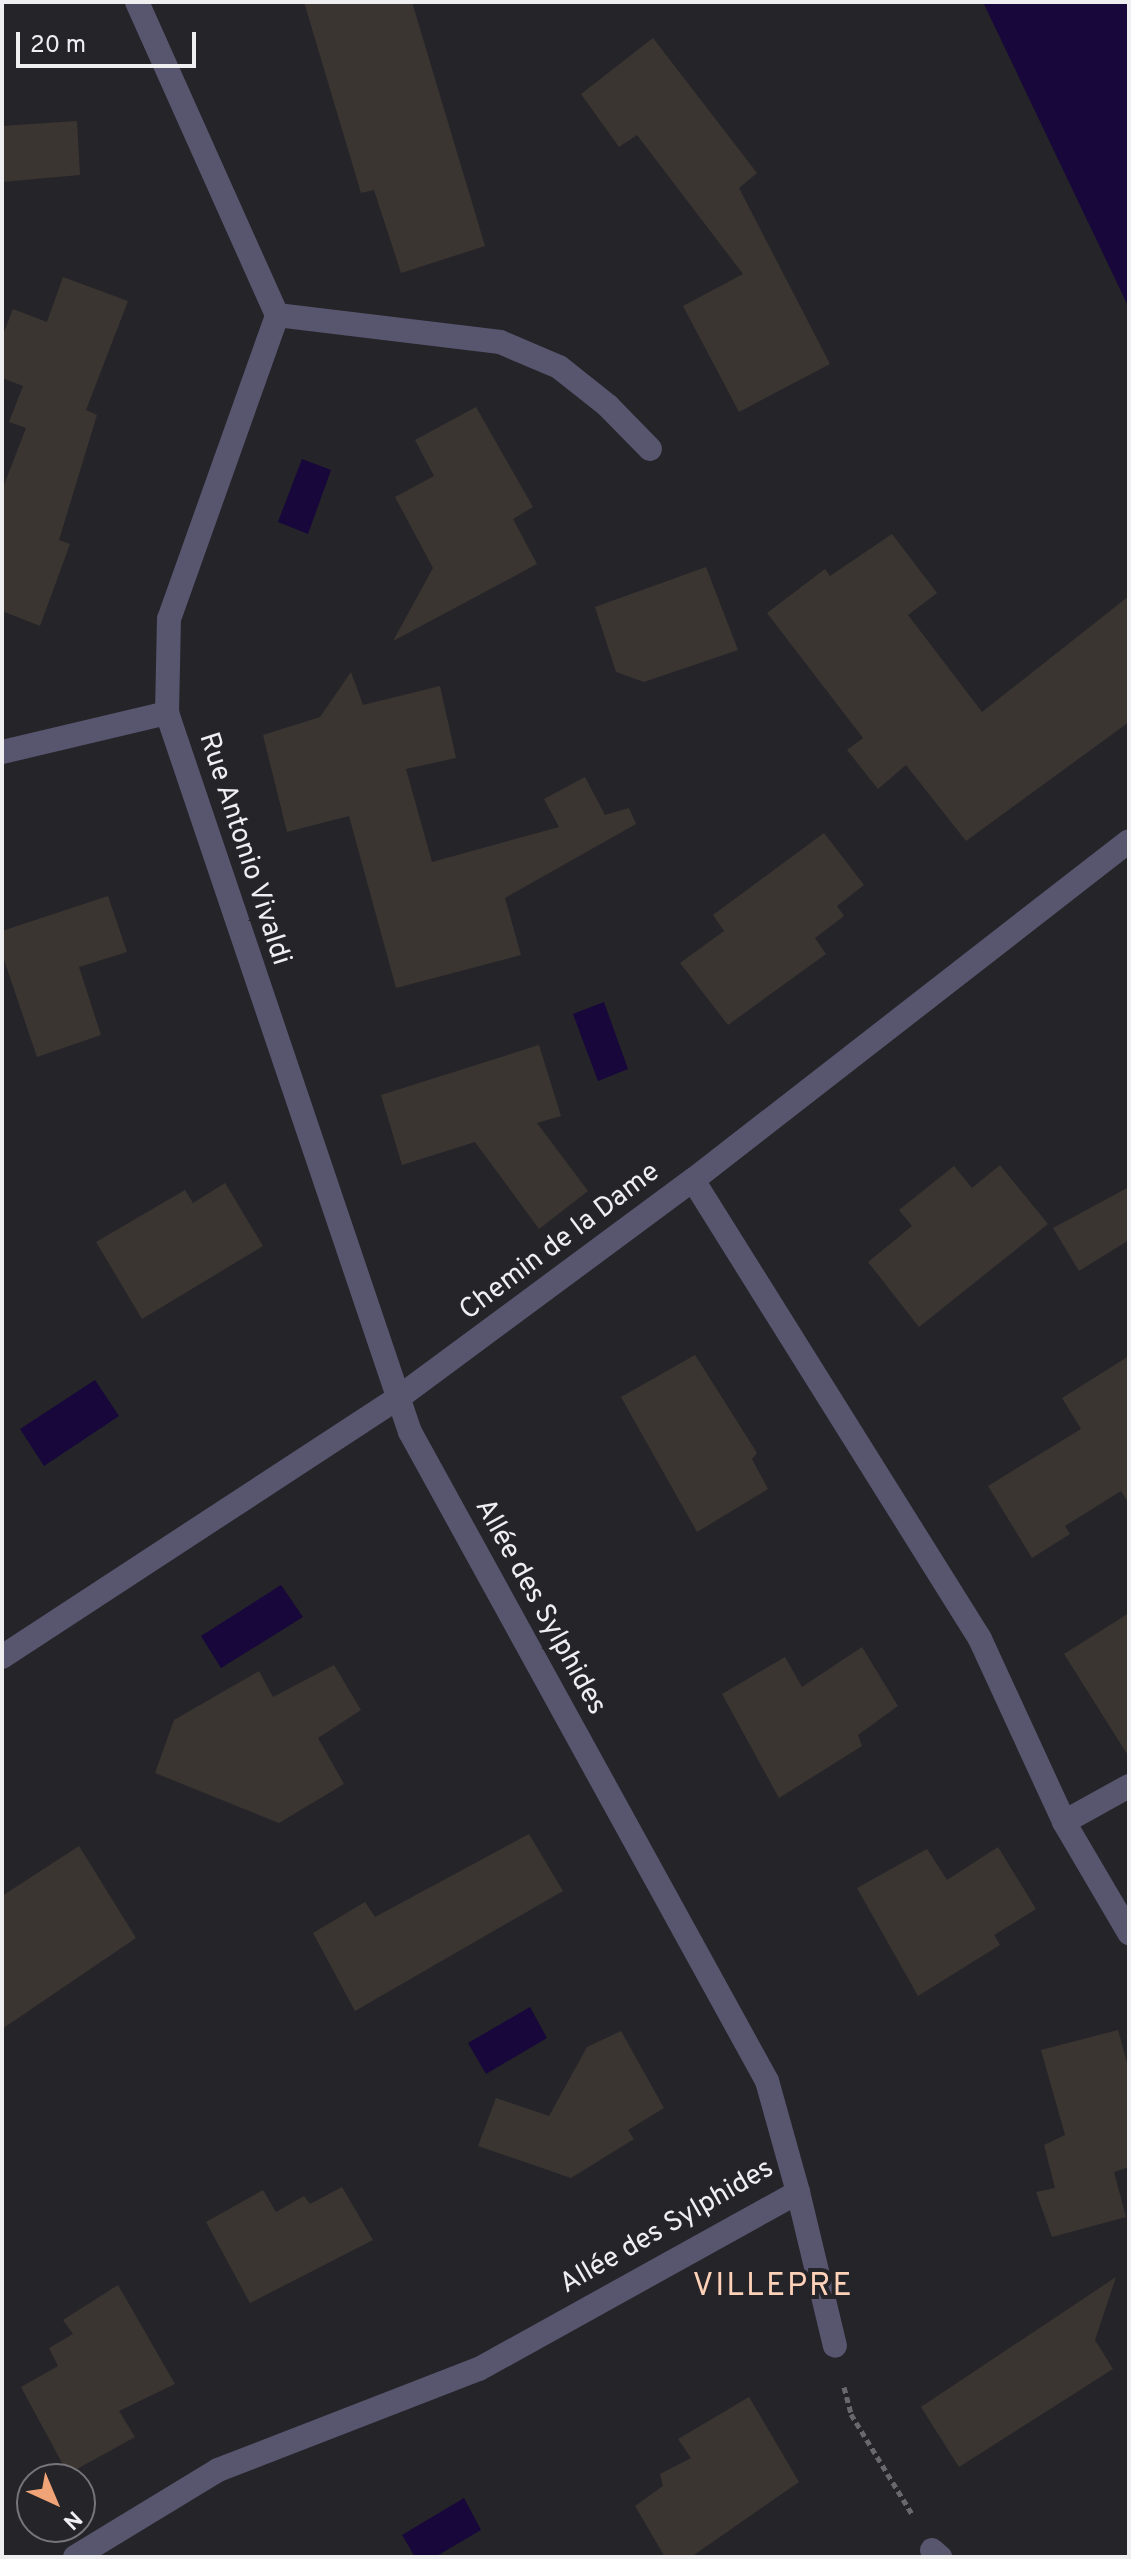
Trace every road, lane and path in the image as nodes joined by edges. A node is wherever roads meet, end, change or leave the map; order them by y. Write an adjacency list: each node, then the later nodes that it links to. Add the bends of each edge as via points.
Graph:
1 (137, 2): 2 (street)
2 (277, 315): 3 (street, via 500,342 559,367); 4 (street, Rue Antonio Vivaldi, via 169,619)
3 (650, 449)
4 (167, 713): 5 (street); 8 (street, Rue Antonio Vivaldi)
5 (2, 752)
6 (1129, 841): 7 (street, Chemin de la Dame)
7 (693, 1180): 8 (street, Chemin de la Dame); 11 (street, via 980,1639)
8 (398, 1398): 9 (street, Chemin de la Dame); 13 (street, Allée des Sylphides, via 410,1432 767,2081)
9 (2, 1657)
10 (1129, 1786): 11 (street)
11 (1064, 1822): 12 (street)
12 (1129, 1933)
13 (798, 2192): 14 (street); 16 (street, Allée des Sylphides, via 479,2369 218,2470)
14 (835, 2346): 15 (path, via 851,2414)
15 (936, 2554)
16 (75, 2557)

